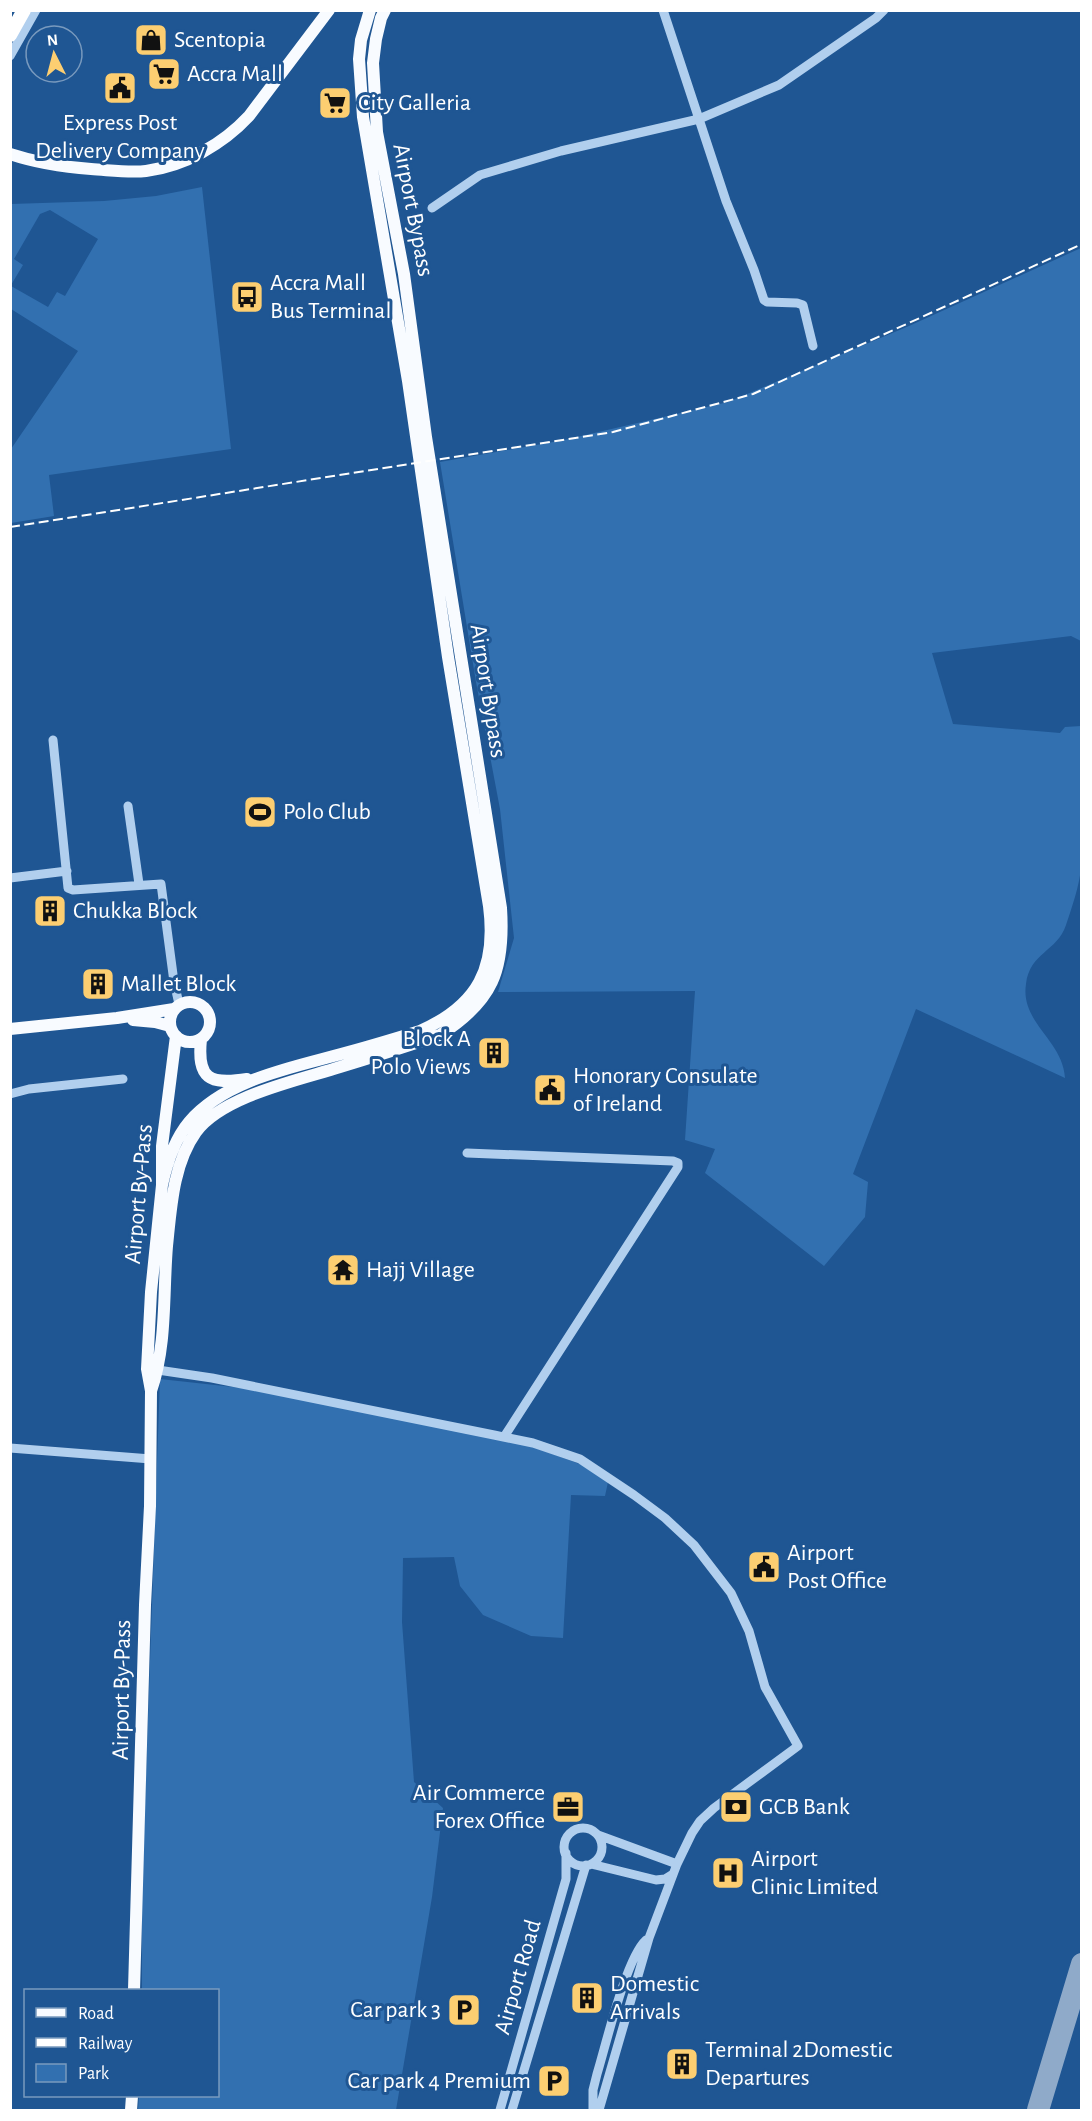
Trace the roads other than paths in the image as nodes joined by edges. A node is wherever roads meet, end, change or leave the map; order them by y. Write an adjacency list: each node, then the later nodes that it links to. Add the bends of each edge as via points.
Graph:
1 (24, 10): 8 (highway)
2 (36, 10): 9 (street)
3 (329, 10): 11 (main road, via 236,130 176,164 144,171 109,171 54,165)
4 (370, 10): 24 (main road, Airport Bypass, via 359,59 363,117 489,906 490,944 488,960 475,989 441,1021)
5 (385, 10): 28 (main road, Airport Bypass, via 373,63 377,132 411,314 426,437 501,908 499,960 488,992 478,1005 440,1035 265,1090 218,1112 197,1131)
6 (663, 10): 10 (street)
7 (884, 10): 10 (street, via 779,85)
8 (10, 35)
9 (10, 56)
10 (699, 119): 12 (street, via 561,151 480,175); 13 (street, via 764,300 803,305)
11 (10, 154)
12 (432, 208)
13 (813, 346)
14 (53, 740): 16 (street)
15 (128, 806): 18 (street)
16 (67, 870): 17 (street); 18 (street, via 69,890)
17 (10, 878)
18 (139, 884): 19 (street, via 162,885)
19 (177, 1007): 20 (main road); 22 (main road, via 171,1014); 23 (main road, via 188,1001 205,1007 211,1024)
20 (117, 1018): 21 (main road); 22 (main road, via 155,1022)
21 (10, 1029)
22 (173, 1031): 23 (main road, via 188,1042); 28 (main road, Airport By-Pass, via 162,1146)
23 (201, 1039): 24 (main road, via 200,1064 211,1078 228,1082)
24 (256, 1078): 28 (main road, Airport Bypass, via 190,1121 173,1150)
25 (123, 1079): 26 (street)
26 (10, 1094)
27 (467, 1154): 30 (street, via 678,1163)
28 (169, 1186): 29 (main road, Airport By-Pass, via 168,1245)
29 (153, 1369): 30 (street); 32 (main road, Airport By-Pass)
30 (504, 1437): 36 (street, via 580,1459 634,1495 694,1545 731,1593 749,1631 765,1687 798,1746 700,1821)
31 (10, 1448): 32 (street)
32 (151, 1459): 38 (main road, Airport By-Pass)
33 (598, 1835): 34 (street, Airport Road, via 589,1829 574,1831 565,1843); 35 (street, Airport Road, via 602,1851); 36 (street, Airport Road)
34 (566, 1853): 35 (street, via 574,1863); 39 (street, Airport Road, via 566,1879)
35 (588, 1865): 36 (street, via 656,1880); 40 (street, Airport Road)
36 (675, 1869): 37 (street)
37 (649, 1938): 41 (street, via 638,1950 627,1976 597,2074); 42 (street)
38 (135, 1989)
39 (500, 2110)
40 (512, 2110)
41 (593, 2110)
42 (599, 2110)

